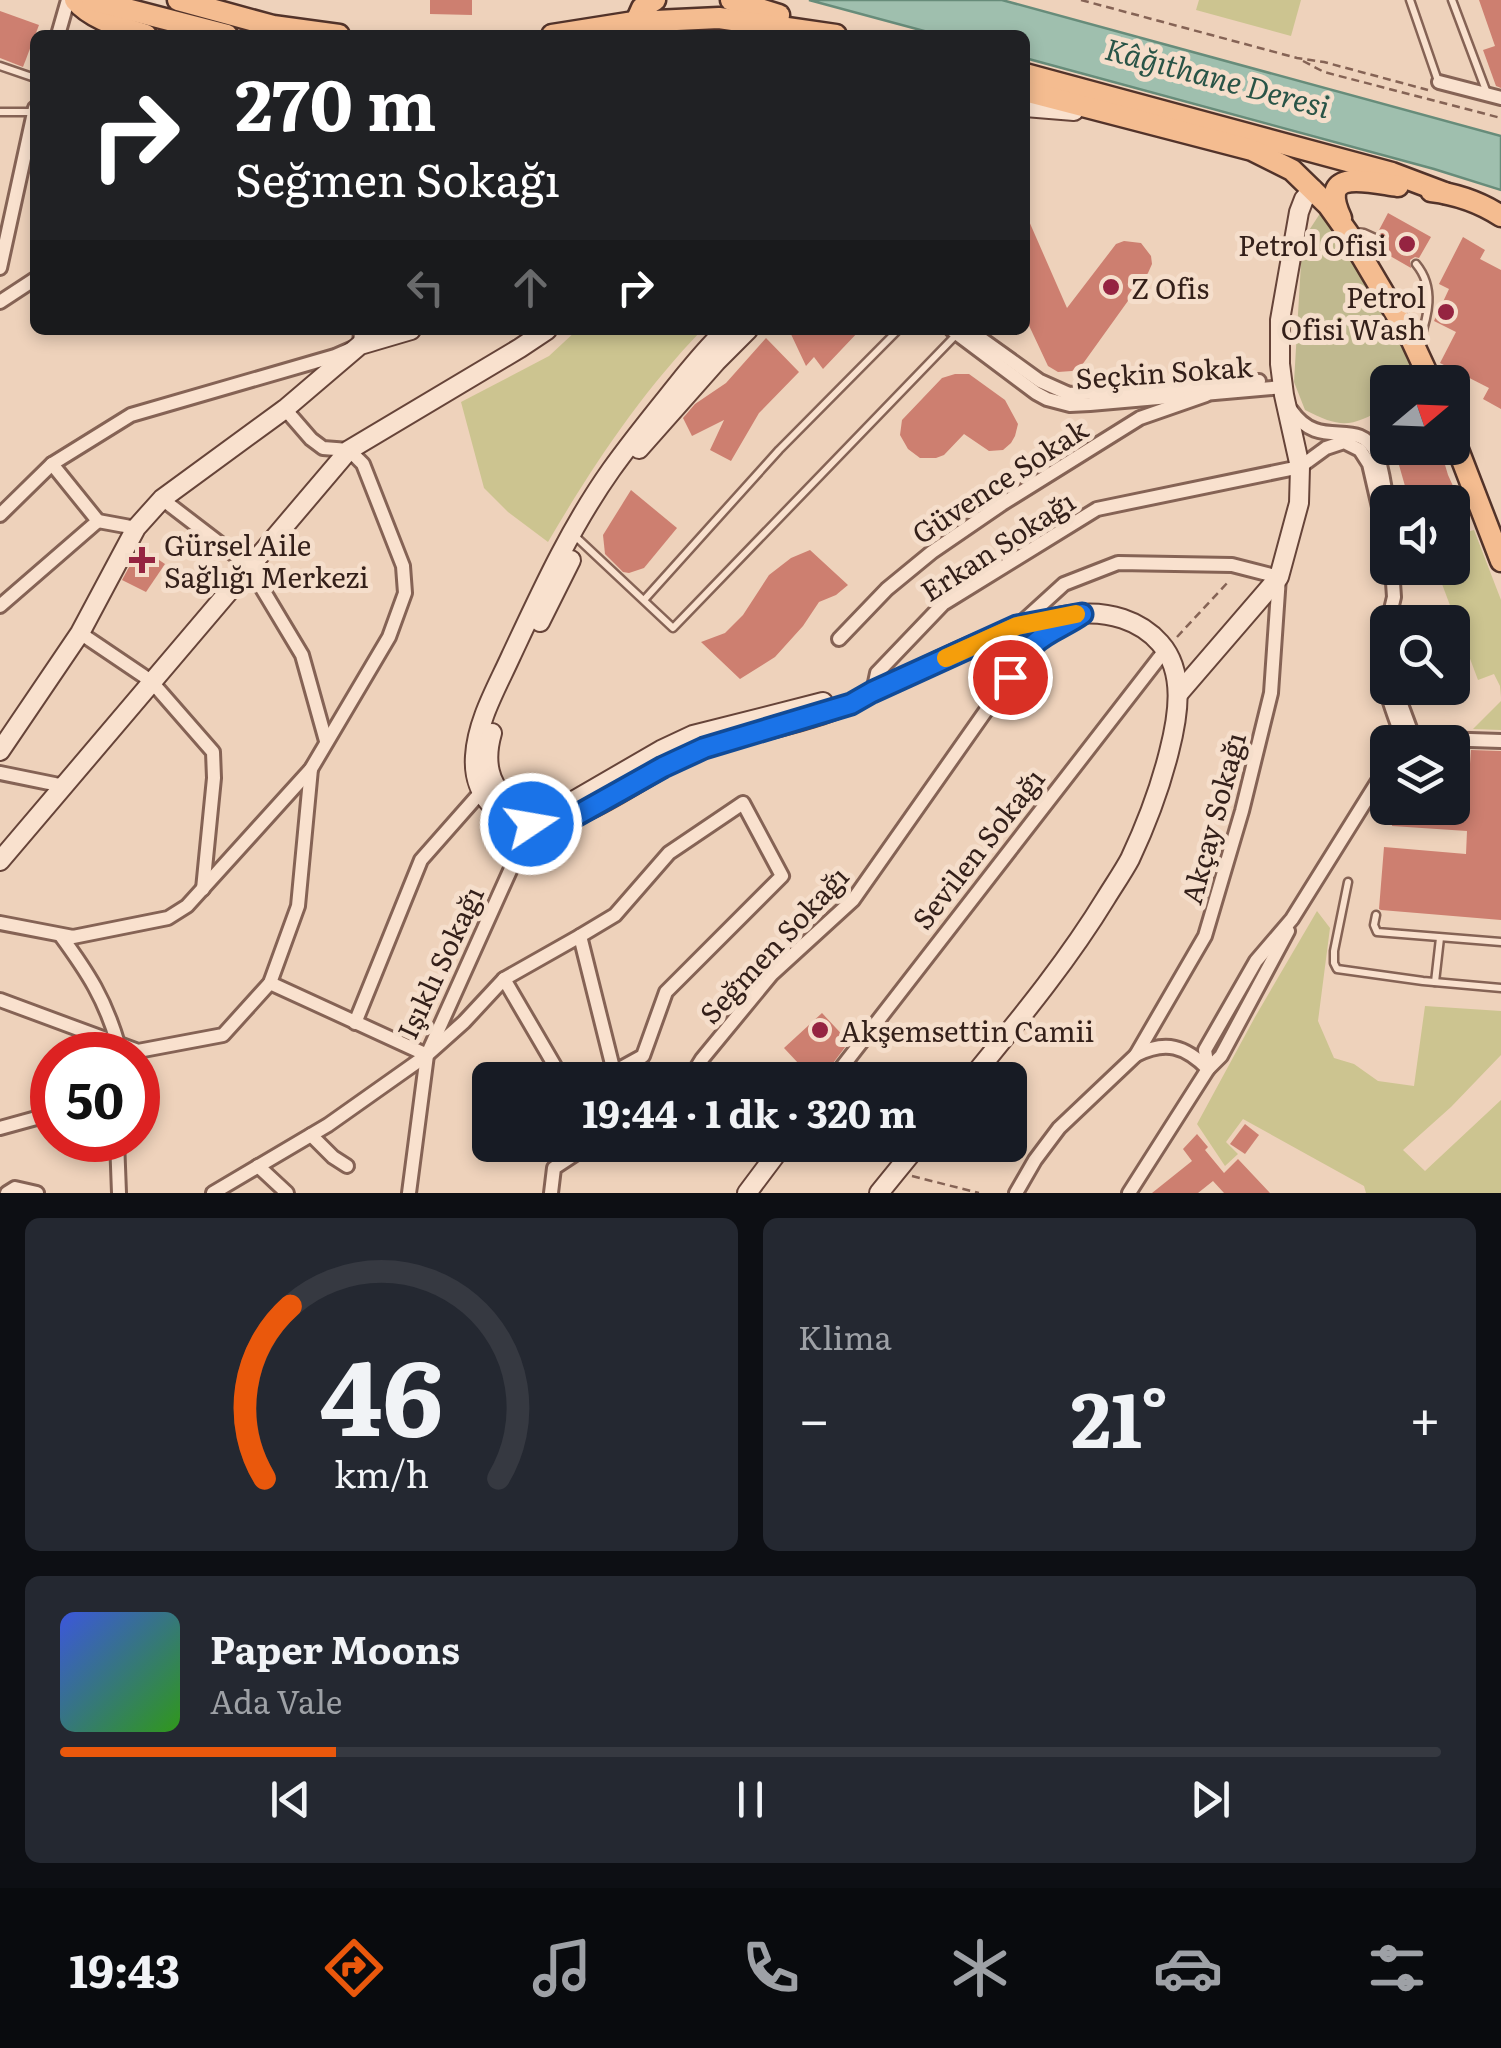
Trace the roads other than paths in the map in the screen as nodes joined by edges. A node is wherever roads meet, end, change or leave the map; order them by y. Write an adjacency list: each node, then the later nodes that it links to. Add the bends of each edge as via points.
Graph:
1 (72, 0): 10 (street); 11 (main road)
2 (92, 0): 12 (main road)
3 (178, 0): 8 (main road)
4 (654, 0): 9 (main road)
5 (731, 0): 15 (main road)
6 (1410, 0): 19 (lane)
7 (1452, 0): 21 (lane)
8 (245, 26): 13 (main road)
9 (633, 28): 14 (main road, via 719,18)
10 (60, 30)
11 (132, 30)
12 (209, 30)
13 (297, 30)
14 (802, 30)
15 (817, 30)
16 (0, 66): 18 (lane)
17 (1030, 75): 28 (main road)
18 (30, 76)
19 (1440, 88): 21 (street)
20 (1030, 93): 24 (main road)
21 (1494, 96)
22 (1030, 107): 24 (main road)
23 (30, 110): 25 (lane)
24 (1090, 110): 27 (main road, via 1252,150)
25 (0, 112)
26 (30, 129): 33 (street)
27 (1313, 189): 30 (main road); 46 (main road, via 1298,212 1280,320)
28 (1445, 192): 29 (main road); 30 (main road, via 1343,182 1334,196)
29 (1500, 214)
30 (1348, 233): 31 (lane); 44 (main road)
31 (1374, 238)
32 (1416, 264): 44 (lane, via 1429,293)
33 (0, 268)
34 (30, 282): 35 (street)
35 (0, 302)
36 (539, 335): 49 (main road)
37 (721, 335): 59 (main road, via 608,473)
38 (743, 335): 59 (main road, via 644,443)
39 (893, 335): 63 (lane)
40 (956, 335): 63 (lane, via 673,628)
41 (965, 335): 47 (street, Seçkin Sokak, via 1036,393 1070,405)
42 (966, 335): 46 (street, Seçkin Sokak, via 1068,394)
43 (361, 338): 48 (main road); 50 (street, via 335,356 131,415)
44 (1416, 350): 45 (main road)
45 (1423, 365)
46 (1283, 389): 47 (street, Seçkin Sokak); 52 (main road); 54 (street, via 1296,418 1311,431 1353,434 1368,442)
47 (1206, 395): 68 (street, Güvence Sokak, via 1140,418 1002,504 917,564)
48 (286, 408): 49 (street, via 323,448); 55 (main road)
49 (348, 450): 61 (main road); 74 (street, via 363,464 404,566 406,593 389,638)
50 (52, 464): 56 (street); 57 (street)
51 (1464, 465): 60 (main road)
52 (1300, 467): 53 (street, Erkan Sokağı, via 1344,442 1360,450); 62 (main road, via 1299,503); 71 (street, Erkan Sokağı, via 1098,509 943,604 877,674)
53 (1374, 485)
54 (1384, 485)
55 (162, 499): 58 (main road); 61 (street)
56 (0, 514)
57 (98, 521): 58 (street); 64 (street)
58 (136, 528): 67 (main road)
59 (576, 537): 63 (lane); 80 (main road, via 542,590 479,734 475,760)
60 (1501, 561)
61 (248, 565): 70 (main road); 74 (street, via 302,655)
62 (1278, 576): 66 (street, via 1232,565 1118,562 1064,584); 72 (main road); 102 (street, Akçay Sokağı, via 1271,693 1205,936)
63 (644, 600)
64 (0, 606)
65 (1082, 614): 66 (main road); 69 (main road, via 1134,622); 106 (street, Seğmen Sokağı, via 1032,645 853,900 772,974)
66 (1017, 626): 71 (main road)
67 (80, 633): 70 (street); 76 (main road)
68 (839, 639)
69 (1166, 649): 72 (main road); 107 (street, Sevilen Sokağı)
70 (151, 681): 79 (main road); 85 (street, via 212,752)
71 (872, 692): 82 (main road, via 704,748 572,818)
72 (1179, 693): 108 (main road, via 1168,758 1129,860 1057,971)
73 (1470, 740): 75 (street)
74 (326, 741): 77 (street)
75 (1501, 742)
76 (0, 751)
77 (311, 769): 85 (street); 94 (street, via 298,906)
78 (0, 773): 79 (street)
79 (64, 786): 83 (main road)
80 (487, 786): 82 (main road, via 489,804 501,814 516,821); 97 (street, via 420,860)
81 (1370, 794): 109 (street, via 1292,919 1222,1056)
82 (532, 817): 101 (street, Işıklı Sokağı)
83 (0, 861)
84 (1348, 882): 93 (lane, via 1334,951 1337,968)
85 (203, 890): 88 (street, via 168,918)
86 (1376, 915): 90 (lane, via 1377,932)
87 (0, 922): 88 (street)
88 (61, 936): 99 (street, via 90,975)
89 (580, 936): 92 (street); 104 (street); 105 (street, via 615,915 669,853 744,803 782,876 666,992 643,1056)
90 (1440, 938): 91 (lane); 93 (lane)
91 (1501, 942)
92 (504, 979): 101 (street); 103 (street)
93 (1435, 982): 95 (lane)
94 (270, 983): 97 (street); 100 (street, via 223,1035)
95 (1501, 988)
96 (1, 1002): 98 (street)
97 (355, 1023): 101 (street)
98 (85, 1032)
99 (115, 1032)
100 (160, 1048)
101 (427, 1055): 112 (street, Işıklı Sokağı); 124 (street)
102 (1136, 1055): 109 (street, via 1169,1046); 128 (street, Akçay Sokağı, via 1059,1128)
103 (552, 1062)
104 (612, 1062)
105 (632, 1062)
106 (701, 1062)
107 (846, 1062)
108 (984, 1062)
109 (1208, 1069): 129 (street)
110 (30, 1120): 111 (street)
111 (0, 1128)
112 (311, 1134): 117 (street, Işıklı Sokağı); 118 (street)
113 (118, 1162): 122 (street)
114 (563, 1162): 125 (street, via 554,1168)
115 (770, 1162): 126 (main road)
116 (904, 1162): 127 (main road)
117 (258, 1166): 119 (street, Işıklı Sokağı); 123 (street)
118 (346, 1166)
119 (215, 1192)
120 (6, 1193): 121 (street)
121 (37, 1193)
122 (119, 1193)
123 (287, 1193)
124 (409, 1193)
125 (551, 1193)
126 (747, 1193)
127 (880, 1193)
128 (1016, 1193)
129 (1129, 1193)

